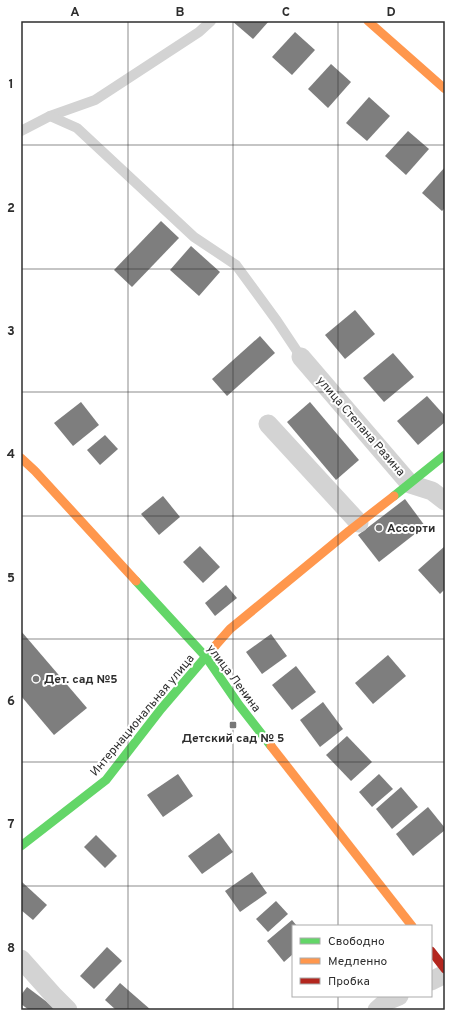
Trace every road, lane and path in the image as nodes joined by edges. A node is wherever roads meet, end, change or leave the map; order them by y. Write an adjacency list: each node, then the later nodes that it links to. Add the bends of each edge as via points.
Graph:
1 (211, 21): 4 (lane, via 199,32 96,100)
2 (368, 21): 3 (street)
3 (445, 89)
4 (50, 116): 5 (lane); 6 (lane, via 77,128 194,237 236,265)
5 (21, 131)
6 (301, 357): 10 (street, улица Степана Разина)
7 (268, 424): 12 (street)
8 (445, 455): 10 (street, Интернациональная улица)
9 (21, 458): 13 (street, улица Ленина)
10 (410, 484): 11 (street, улица Степана Разина, via 432,491); 12 (street, Интернациональная улица)
11 (445, 501)
12 (359, 523): 13 (street, Интернациональная улица, via 230,629)
13 (206, 657): 14 (street, Интернациональная улица, via 161,709 106,780); 15 (street, улица Ленина, via 240,705)
14 (21, 846)
15 (411, 925)
16 (432, 952): 18 (street)
17 (21, 959): 22 (street)
18 (445, 969)
19 (445, 974): 20 (street)
20 (432, 980)
21 (396, 997): 23 (street)
22 (68, 1010)
23 (377, 1010)

